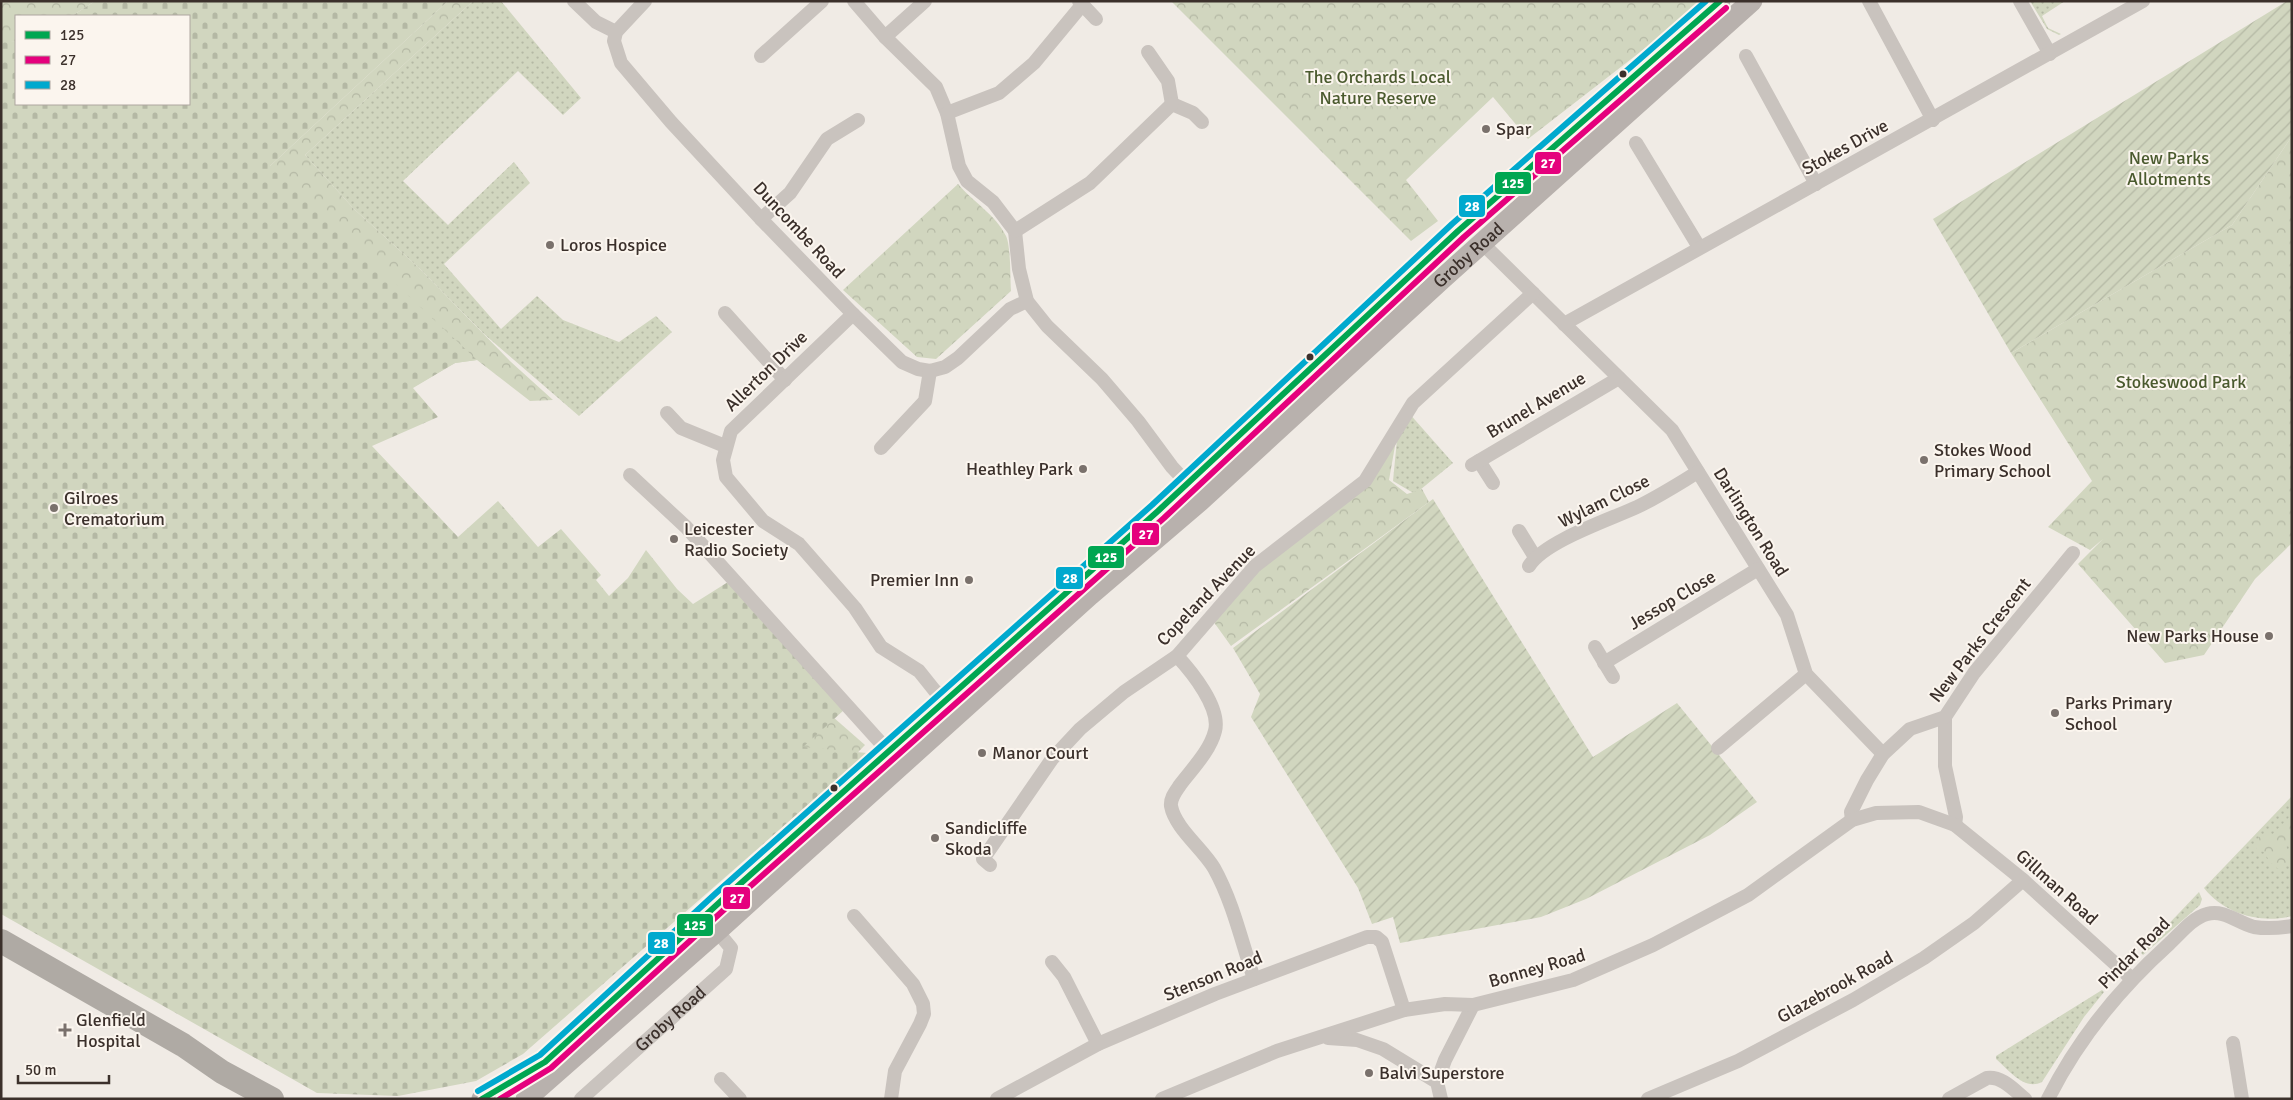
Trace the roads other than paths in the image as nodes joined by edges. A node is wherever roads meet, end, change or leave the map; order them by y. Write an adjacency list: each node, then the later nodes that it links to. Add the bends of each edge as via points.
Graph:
1 (574, 1): 13 (street, via 596,22)
2 (645, 1): 13 (street)
3 (822, 1): 17 (street)
4 (854, 1): 14 (street)
5 (925, 1): 14 (street)
6 (1720, 1): 43 (main road, Groby Road, via 1458,231)
7 (1752, 1): 28 (main road, Groby Road)
8 (1869, 1): 22 (street)
9 (2020, 1): 16 (street)
10 (2143, 1): 16 (street, Stokes Drive)
11 (1080, 3): 12 (street); 20 (street, via 1034,63 999,93)
12 (1096, 19)
13 (616, 32): 26 (street, Duncombe Road, via 616,49 626,70)
14 (885, 37): 20 (street, via 936,87)
15 (1148, 52): 19 (street, via 1168,81)
16 (2050, 54): 22 (street, Stokes Drive)
17 (761, 56)
18 (1746, 56): 25 (street)
19 (1172, 104): 23 (street, via 1193,113); 27 (street, via 1090,182)
20 (947, 113): 27 (street, via 959,166 967,181 993,202)
21 (858, 120): 26 (street, via 826,139 790,193)
22 (1933, 120): 25 (street, Stokes Drive)
23 (1202, 122)
24 (1636, 143): 29 (street)
25 (1816, 184): 29 (street, Stokes Drive)
26 (761, 219): 33 (street, Duncombe Road)
27 (1014, 231): 31 (street)
28 (1482, 243): 30 (street, Darlington Road); 45 (main road, Groby Road)
29 (1699, 247): 34 (street, Stokes Drive)
30 (1532, 293): 34 (street, Darlington Road); 50 (street, Copeland Avenue, via 1413,403 1365,481 1255,566)
31 (1027, 301): 35 (street, via 1010,309 958,358 945,367); 43 (street, via 1102,379)
32 (724, 314): 37 (street)
33 (853, 314): 35 (street, Duncombe Road, via 902,362); 37 (street, Allerton Drive)
34 (1564, 324): 36 (street, Darlington Road)
35 (930, 371): 40 (street, via 925,401)
36 (1619, 378): 41 (street, Darlington Road, via 1672,430); 44 (street, Brunel Avenue, via 1476,463)
37 (784, 380): 39 (street, Allerton Drive, via 731,430)
38 (667, 413): 39 (street, via 681,428)
39 (725, 446): 54 (street, Allerton Drive, via 726,477 763,521 799,544 855,608 881,647 919,671)
40 (880, 448)
41 (1698, 472): 46 (street, Wylam Close, via 1638,506 1588,528 1532,561); 48 (street, Darlington Road)
42 (630, 474): 57 (street, via 686,527)
43 (1186, 482): 45 (street); 54 (main road, Groby Road)
44 (1493, 483)
45 (1208, 493): 65 (main road, Groby Road)
46 (1519, 531)
47 (2073, 553): 55 (street, New Parks Crescent, via 1974,673)
48 (1758, 569): 51 (street, Jessop Close); 52 (street, Darlington Road, via 1787,615)
49 (1595, 647): 51 (street)
50 (1177, 656): 61 (street, Copeland Avenue, via 1124,692 1080,729 1052,759 983,859); 68 (street, via 1206,695 1216,720 1209,746 1177,790 1171,806 1223,886)
51 (1604, 663): 53 (street)
52 (1806, 674): 56 (street); 58 (street, Darlington Road)
53 (1613, 677)
54 (947, 701): 57 (main road, Groby Road)
55 (1945, 717): 58 (street, New Parks Crescent, via 1910,729); 60 (street, via 1945,766)
56 (1718, 748)
57 (889, 752): 80 (main road, Groby Road, via 721,900 545,1062)
58 (1883, 754): 59 (street, via 1851,812)
59 (1852, 820): 60 (street, Gillman Road, via 1876,813 1919,812); 70 (street, Bonney Road, via 1748,895 1653,946 1573,980)
60 (1955, 825): 62 (street, Gillman Road)
61 (990, 864)
62 (2023, 880): 69 (street, Gillman Road); 88 (street, Glazebrook Road, via 1974,923 1869,991 1738,1061)
63 (854, 916): 84 (street, via 913,984 923,1004 920,1024 895,1071)
64 (2292, 926): 69 (street, Pindar Road, via 2254,927 2226,915 2207,914 2190,924)
65 (716, 931): 81 (main road, Groby Road); 82 (street, Groby Road, via 731,948 726,969)
66 (1, 941): 75 (highway, via 183,1045)
67 (1052, 962): 74 (street, via 1064,977)
68 (1254, 979): 71 (street, Stenson Road, via 1367,937 1376,937 1382,942); 74 (street, Stenson Road)
69 (2132, 979): 91 (street, Pindar Road, via 2089,1030)
70 (1473, 1005): 71 (street, Bonney Road, via 1445,1004); 77 (street)
71 (1404, 1010): 72 (street, Bonney Road)
72 (1320, 1038): 77 (street, via 1357,1040 1382,1049); 86 (street, Bonney Road)
73 (2233, 1043): 92 (street)
74 (1098, 1044): 85 (street, Stenson Road)
75 (222, 1072): 78 (highway); 79 (highway)
76 (721, 1079): 83 (street)
77 (1437, 1082): 87 (street)
78 (244, 1099)
79 (272, 1099)
80 (482, 1099)
81 (526, 1099)
82 (581, 1099)
83 (740, 1099)
84 (891, 1099)
85 (997, 1099)
86 (1162, 1099)
87 (1440, 1099)
88 (1648, 1099)
89 (1948, 1099): 90 (street, via 1993,1077)
90 (2025, 1099)
91 (2048, 1099)
92 (2242, 1099)

